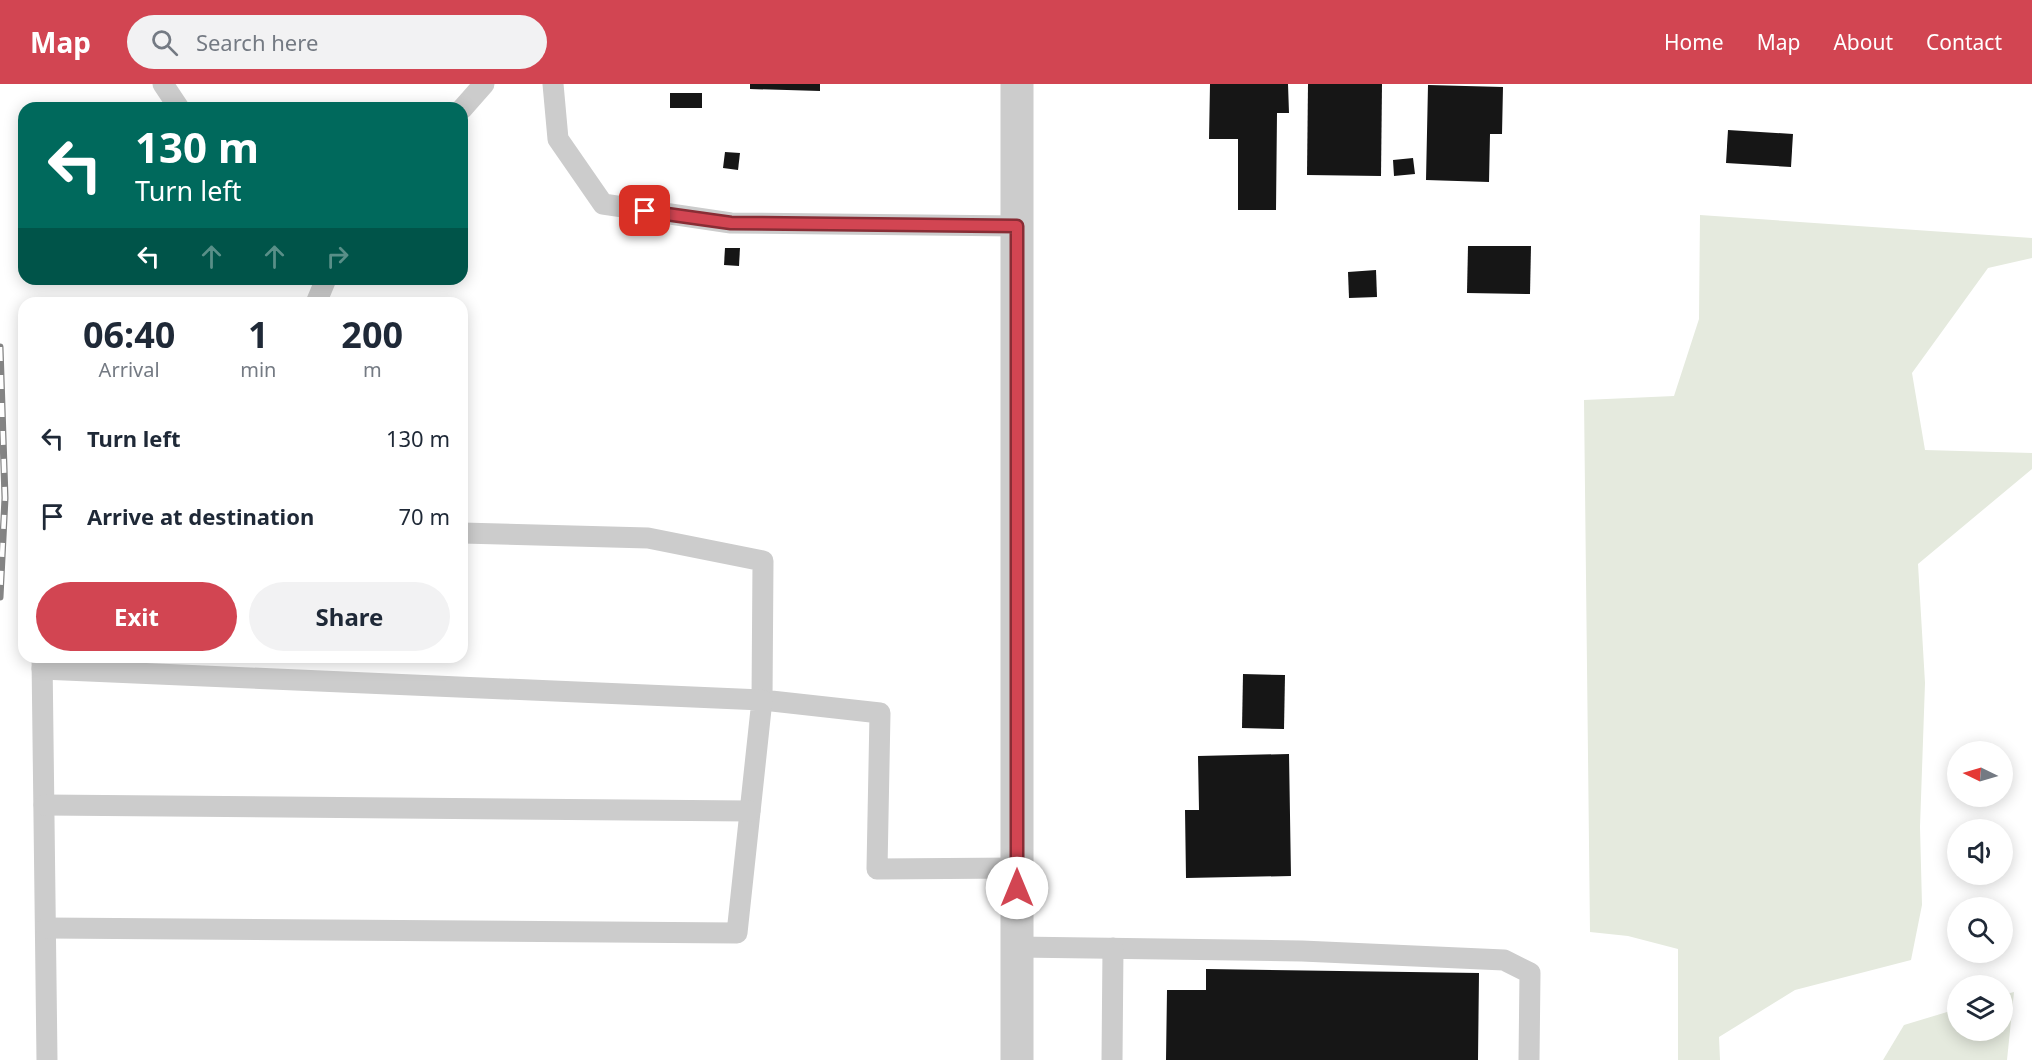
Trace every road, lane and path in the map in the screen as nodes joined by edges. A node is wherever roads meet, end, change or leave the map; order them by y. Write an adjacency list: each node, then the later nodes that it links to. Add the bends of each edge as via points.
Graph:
1 (163, 84): 5 (lane)
2 (484, 84): 6 (lane)
3 (553, 84): 7 (lane, via 558,139 603,204 731,223)
4 (1017, 84): 7 (street)
5 (174, 102)
6 (468, 102)
7 (1017, 226): 13 (street)
8 (468, 533): 10 (lane, via 648,538 763,561)
9 (42, 663): 10 (lane); 11 (lane)
10 (762, 700): 12 (lane); 13 (lane, via 880,713 878,869)
11 (44, 805): 12 (lane); 14 (lane)
12 (750, 811): 14 (lane, via 737,933)
13 (1017, 868): 15 (street)
14 (46, 928): 17 (lane)
15 (1017, 947): 16 (lane); 18 (street)
16 (1113, 948): 19 (lane); 20 (lane, via 1504,960 1530,973)
17 (47, 1060)
18 (1017, 1060)
19 (1112, 1060)
20 (1529, 1060)

